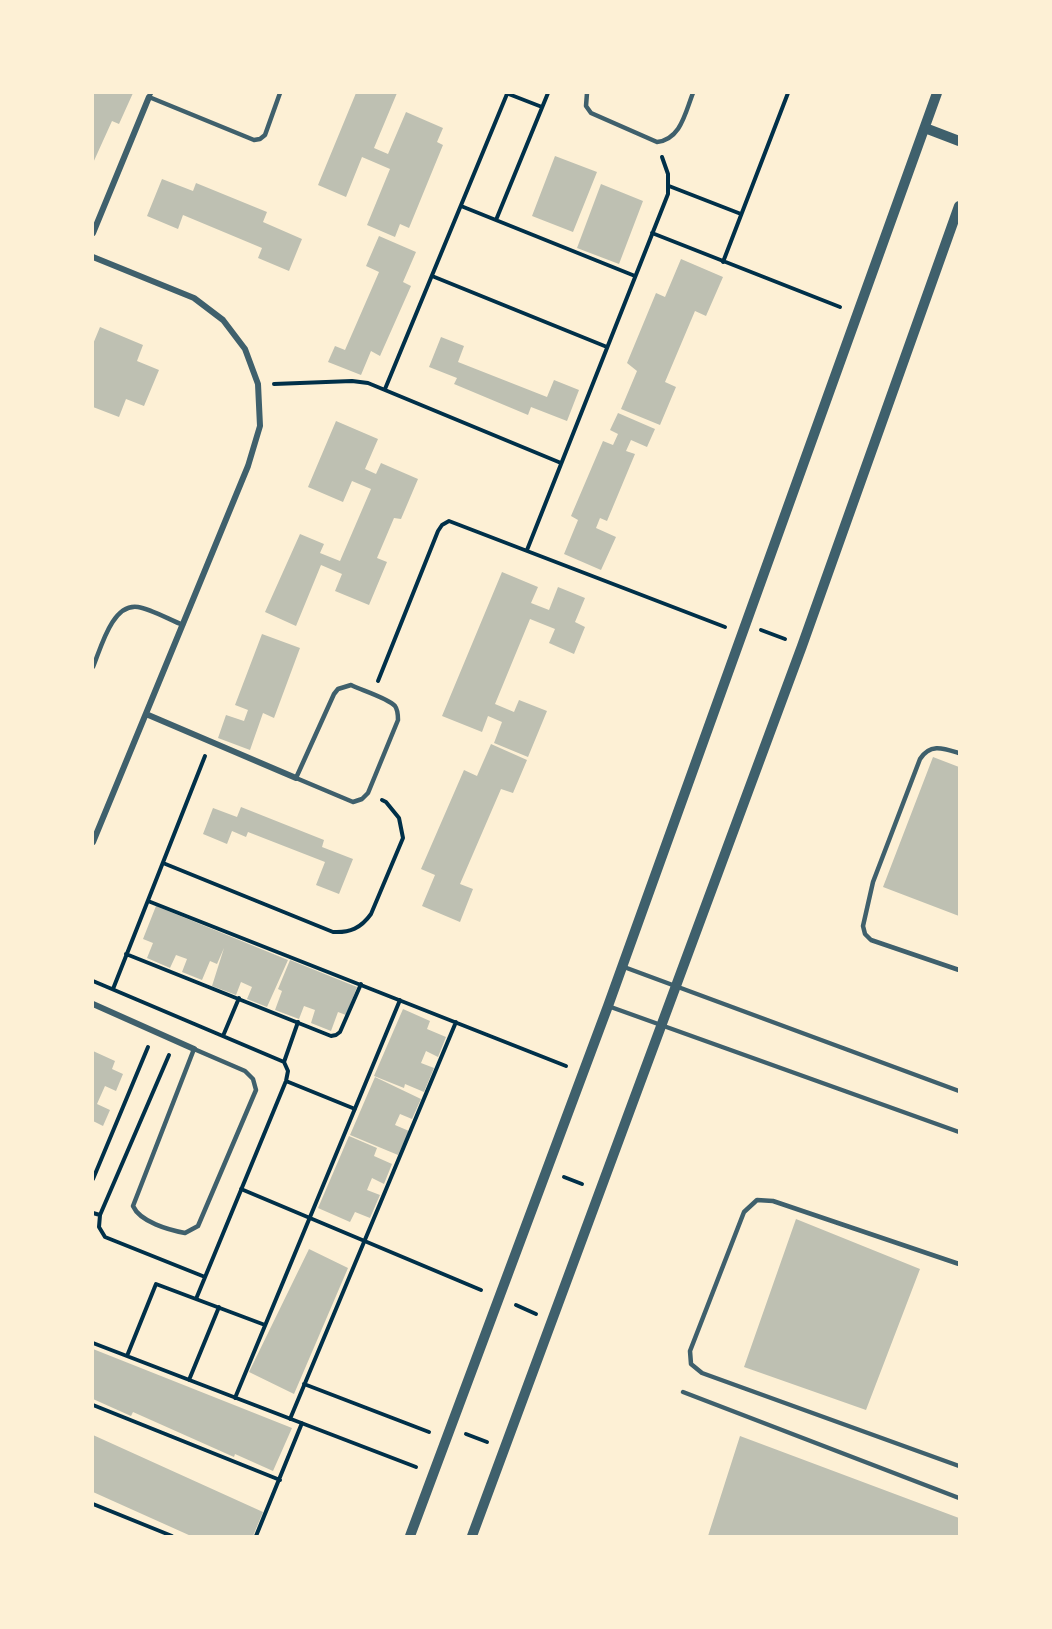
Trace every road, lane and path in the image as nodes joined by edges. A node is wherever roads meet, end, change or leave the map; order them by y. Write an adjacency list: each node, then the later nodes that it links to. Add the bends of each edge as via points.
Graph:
1 (280, 93): 8 (lane, via 265,135 254,140)
2 (506, 93): 9 (path); 14 (path)
3 (548, 93): 9 (path)
4 (587, 93): 12 (lane, via 586,106 591,113)
5 (693, 93): 12 (lane, via 674,136)
6 (788, 93): 16 (path)
7 (937, 93): 10 (street)
8 (150, 95): 18 (street)
9 (542, 107): 17 (path)
10 (925, 128): 11 (street); 24 (street)
11 (959, 141)
12 (657, 142): 13 (path)
13 (669, 186): 16 (path); 19 (path)
14 (461, 206): 17 (path); 22 (path)
15 (959, 206): 32 (street)
16 (741, 214): 21 (path)
17 (496, 220): 23 (path)
18 (93, 233)
19 (652, 233): 21 (path); 23 (path)
20 (93, 257): 26 (street, via 194,298 223,320 245,350)
21 (723, 262): 24 (path)
22 (432, 276): 25 (path); 27 (path)
23 (635, 276): 25 (path)
24 (857, 314): 31 (street)
25 (607, 347): 28 (path)
26 (258, 384): 27 (path, via 352,381); 30 (street, via 260,426 248,466)
27 (385, 389): 28 (path)
28 (561, 463): 29 (path)
29 (527, 550): 31 (path); 34 (path, via 455,522 442,525)
30 (183, 625): 33 (lane, via 138,607 126,608 116,615); 35 (street)
31 (744, 629): 32 (path); 44 (street)
32 (802, 646): 48 (street)
33 (93, 667)
34 (373, 694): 38 (lane, via 351,685 338,689); 39 (lane, via 395,706 398,720)
35 (146, 714): 36 (street); 40 (street)
36 (211, 742): 38 (street); 41 (path)
37 (959, 753): 45 (lane, via 931,748 920,759 873,882 863,926 871,940)
38 (296, 778): 39 (lane, via 353,802)
39 (368, 793): 41 (path, via 386,802 399,818 403,838 371,914 355,930 333,932)
40 (93, 842)
41 (163, 863): 42 (path)
42 (148, 900): 43 (path); 47 (path)
43 (126, 954): 49 (path); 50 (path)
44 (623, 966): 48 (lane); 53 (street)
45 (959, 970)
46 (93, 981): 49 (path)
47 (361, 984): 51 (path); 54 (path, via 336,1035)
48 (676, 986): 56 (street); 63 (lane)
49 (112, 989): 58 (path)
50 (239, 998): 54 (path); 58 (path)
51 (400, 1000): 55 (path); 64 (path)
52 (93, 1004): 57 (street)
53 (608, 1006): 56 (lane); 61 (street)
54 (298, 1022): 60 (path)
55 (456, 1022): 61 (path); 73 (path)
56 (661, 1025): 65 (lane); 69 (street)
57 (155, 1031): 59 (street); 67 (path)
58 (224, 1036): 60 (path)
59 (194, 1049): 59 (lane, via 245,1071 256,1090 198,1227 185,1233 143,1218 133,1206)
60 (284, 1062): 62 (path, via 288,1071)
61 (583, 1073): 66 (street)
62 (286, 1081): 64 (path); 68 (path)
63 (959, 1091)
64 (355, 1109): 72 (path)
65 (959, 1132)
66 (547, 1171): 69 (path); 75 (street)
67 (93, 1179)
68 (241, 1189): 72 (path); 76 (path)
69 (600, 1191): 78 (street)
70 (93, 1213): 71 (path)
71 (100, 1215)
72 (310, 1218): 73 (path); 79 (path)
73 (364, 1241): 75 (path); 83 (path)
74 (959, 1264): 91 (lane, via 773,1201 757,1200 744,1212 690,1351 691,1364 702,1373)
75 (499, 1298): 78 (path); 89 (street)
76 (196, 1299): 77 (path); 81 (path, via 156,1284)
77 (219, 1307): 79 (path); 82 (path)
78 (552, 1320): 90 (street)
79 (265, 1325): 85 (path)
80 (93, 1343): 81 (path)
81 (127, 1356): 82 (path)
82 (189, 1380): 85 (path)
83 (304, 1384): 87 (path); 89 (path)
84 (683, 1392): 94 (lane)
85 (235, 1398): 87 (path)
86 (93, 1405): 93 (path)
87 (290, 1419): 88 (path)
88 (302, 1423): 92 (path); 93 (path)
89 (448, 1434): 90 (path); 92 (street)
90 (504, 1449): 101 (street)
91 (959, 1466)
92 (434, 1474): 100 (street)
93 (280, 1479): 99 (path)
94 (959, 1498)
95 (93, 1504): 96 (path)
96 (155, 1529): 97 (path); 98 (path)
97 (152, 1536)
98 (172, 1536)
99 (256, 1536)
100 (410, 1536)
101 (472, 1536)

